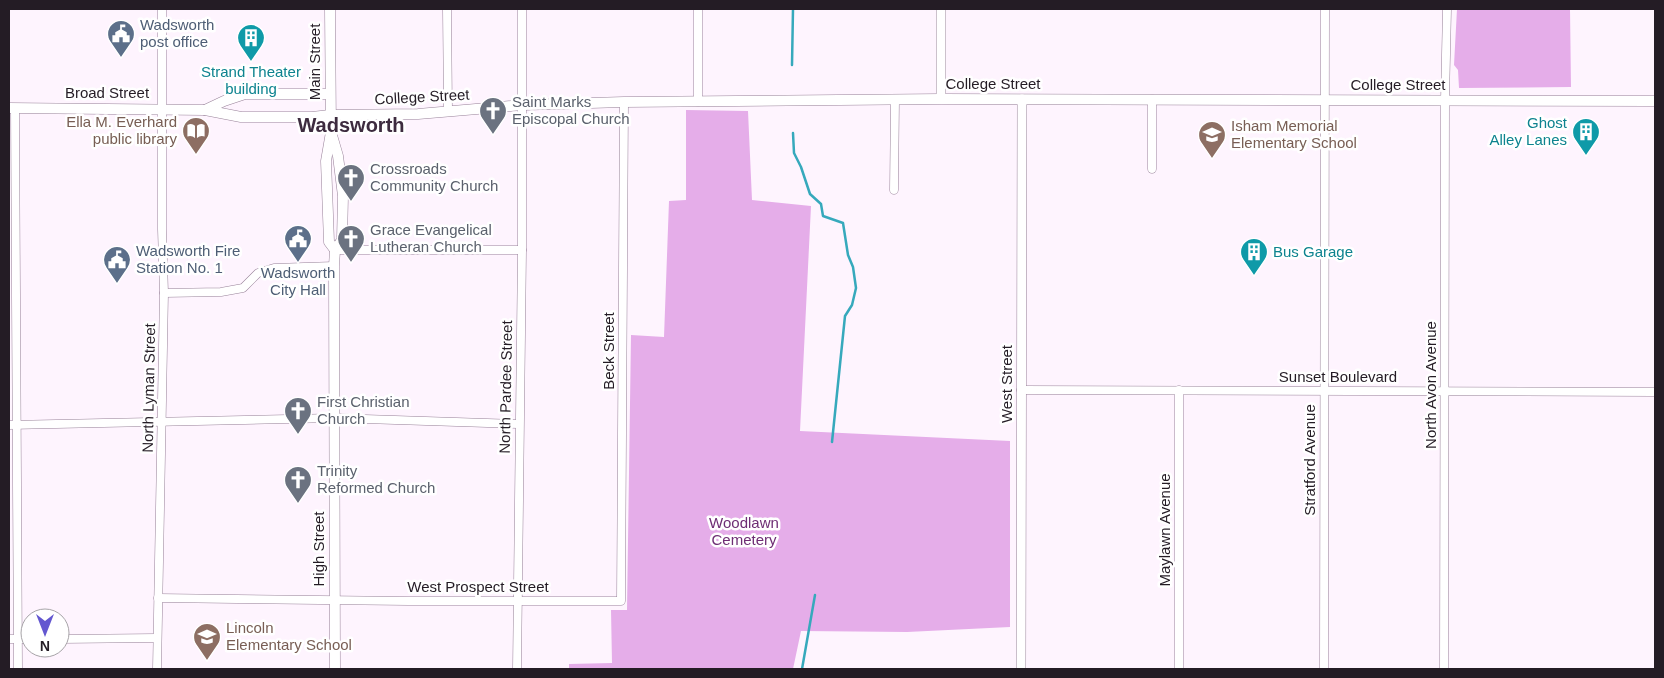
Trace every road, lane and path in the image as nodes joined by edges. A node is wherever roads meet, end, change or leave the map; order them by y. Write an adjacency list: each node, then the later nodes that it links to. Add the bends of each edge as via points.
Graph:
1 (162, 9): 22 (street, North Lyman Street)
2 (330, 9): 9 (main road, Main Street)
3 (447, 9): 24 (street)
4 (522, 9): 20 (street, North Pardee Street)
5 (698, 9): 19 (street)
6 (941, 9): 12 (street)
7 (1325, 9): 15 (street, Stratford Avenue)
8 (1447, 9): 16 (street, North Avon Avenue)
9 (330, 94): 10 (main road, Broad Street, via 245,94); 25 (main road, Main Street)
10 (231, 99): 23 (main road, Broad Street); 26 (main road, via 228,107)
11 (895, 99): 12 (main road, College Street); 19 (main road, College Street); 29 (street)
12 (941, 99): 13 (main road, College Street)
13 (1022, 99): 14 (main road, College Street); 34 (street, West Street)
14 (1152, 99): 15 (main road, College Street); 28 (street)
15 (1324, 100): 16 (main road, College Street); 36 (street, Stratford Avenue)
16 (1444, 100): 17 (main road, College Street); 37 (street, North Avon Avenue)
17 (1655, 101)
18 (624, 102): 19 (main road, College Street); 20 (main road, College Street); 45 (street, Beck Street)
19 (698, 102)
20 (522, 105): 24 (main road, College Street); 31 (street, North Pardee Street)
21 (12, 108): 22 (main road, Broad Street); 41 (street)
22 (162, 108): 23 (main road, Broad Street); 33 (street, North Lyman Street)
23 (205, 110): 26 (main road, Broad Street)
24 (448, 111): 25 (main road, College Street)
25 (330, 115): 26 (main road, Broad Street); 27 (main road, High Street)
26 (232, 116)
27 (331, 132): 30 (main road, High Street, via 326,160 329,242); 30 (main road, High Street, via 343,196 342,240)
28 (1152, 169)
29 (894, 190)
30 (335, 250): 31 (street); 32 (main road, High Street)
31 (522, 250): 42 (street, North Pardee Street)
32 (334, 266): 33 (street, via 274,268 258,273 243,288 221,292); 39 (main road, High Street)
33 (164, 293): 40 (street, North Lyman Street)
34 (1021, 390): 35 (street, Sunset Boulevard); 55 (street, West Street)
35 (1179, 390): 36 (street, Sunset Boulevard); 56 (street, Maylawn Avenue)
36 (1324, 391): 37 (street, Sunset Boulevard); 57 (street, Stratford Avenue)
37 (1444, 391): 38 (street, Sunset Boulevard); 58 (street, North Avon Avenue)
38 (1655, 392)
39 (334, 418): 40 (street); 42 (street); 44 (main road, High Street)
40 (162, 422): 41 (street); 43 (street, North Lyman Street)
41 (13, 424): 49 (street)
42 (519, 424): 46 (street, North Pardee Street)
43 (158, 598): 44 (street, West Prospect Street); 47 (street, North Lyman Street)
44 (334, 600): 46 (street, West Prospect Street); 53 (main road, High Street)
45 (621, 601): 46 (street, West Prospect Street)
46 (518, 602): 54 (street, North Pardee Street)
47 (157, 638): 50 (street); 52 (street, North Lyman Street)
48 (9, 639): 49 (street)
49 (18, 639): 51 (street)
50 (70, 639)
51 (18, 669)
52 (157, 669)
53 (335, 669)
54 (517, 669)
55 (1021, 669)
56 (1179, 669)
57 (1324, 669)
58 (1444, 669)

